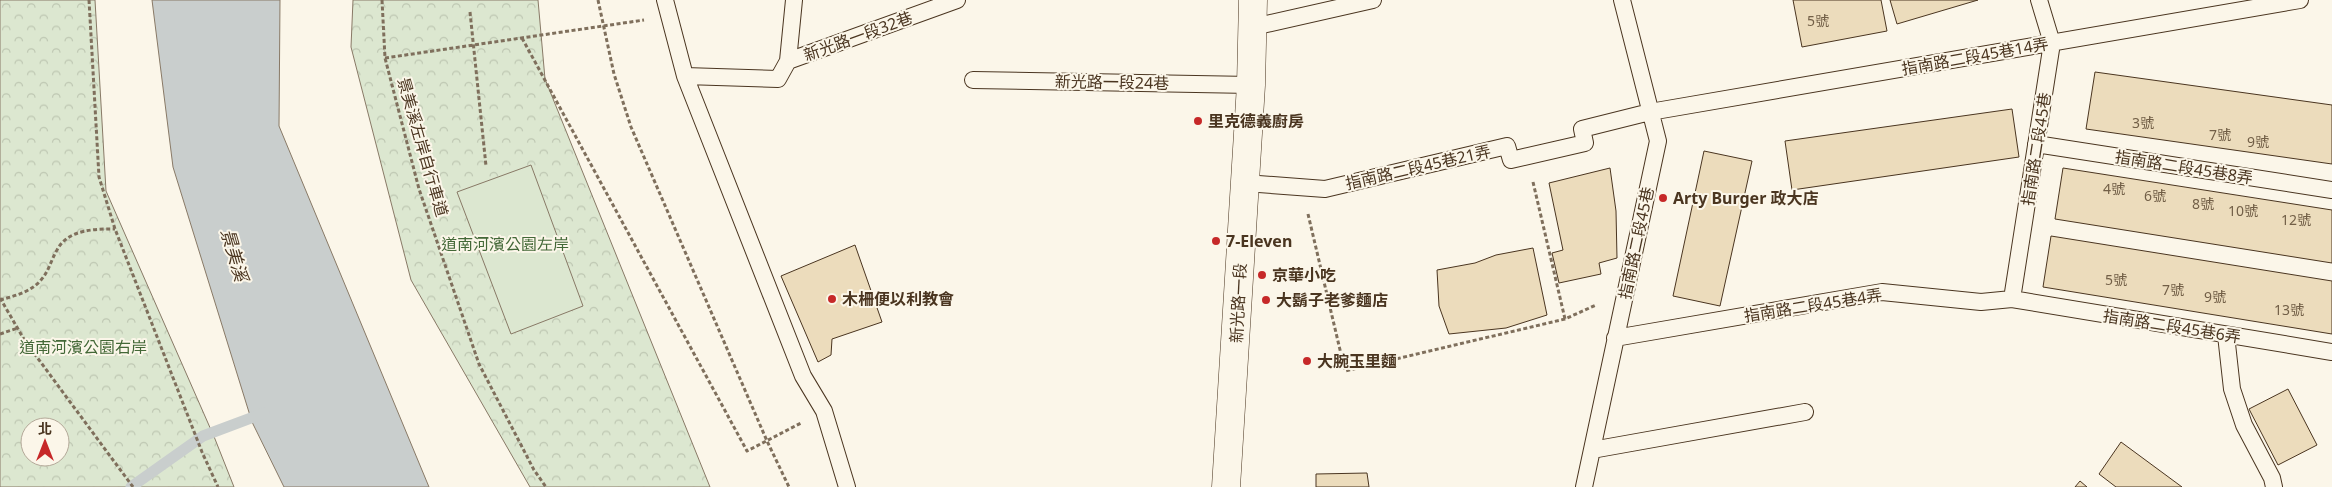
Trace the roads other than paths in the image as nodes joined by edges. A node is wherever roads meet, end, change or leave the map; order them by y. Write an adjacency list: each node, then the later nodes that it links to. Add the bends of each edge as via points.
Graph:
1 (794, 0): 11 (lane, 新光路一段32巷)
2 (957, 0): 11 (lane, 新光路一段32巷)
3 (1254, 0): 9 (street, 新光路一段)
4 (1373, 0): 9 (lane)
5 (1622, 0): 15 (lane, 指南路二段45巷)
6 (2038, 0): 10 (lane, 指南路二段45巷)
7 (2300, 0): 10 (lane, 指南路二段45巷14弄)
8 (667, 8): 12 (lane)
9 (1253, 27): 14 (street, 新光路一段)
10 (2052, 42): 15 (lane, 指南路二段45巷14弄); 16 (lane, 指南路二段45巷)
11 (788, 62): 12 (lane, via 778,79)
12 (685, 76): 25 (lane, via 803,376 824,411)
13 (973, 80): 14 (lane, 新光路一段24巷)
14 (1251, 85): 17 (street, 新光路一段)
15 (1650, 112): 17 (lane, 指南路二段45巷21弄, via 1582,129 1584,142 1511,160 1507,146 1325,189); 21 (lane, 指南路二段45巷, via 1658,141)
16 (2036, 144): 18 (lane, 指南路二段45巷8弄); 19 (lane, 指南路二段45巷)
17 (1245, 183): 26 (street, 新光路一段)
18 (2332, 190)
19 (2012, 299): 20 (lane, 指南路二段45巷6弄); 21 (lane, 指南路二段45巷4弄, via 1981,302 1882,292)
20 (2226, 335): 22 (lane, 指南路二段45巷6弄); 28 (lane, via 2232,389 2244,425)
21 (1615, 338): 24 (lane, 指南路二段45巷)
22 (2332, 352)
23 (1805, 412): 24 (lane)
24 (1592, 450): 27 (lane, 指南路二段45巷)
25 (848, 487)
26 (1226, 487)
27 (1584, 487)
28 (2274, 487)

